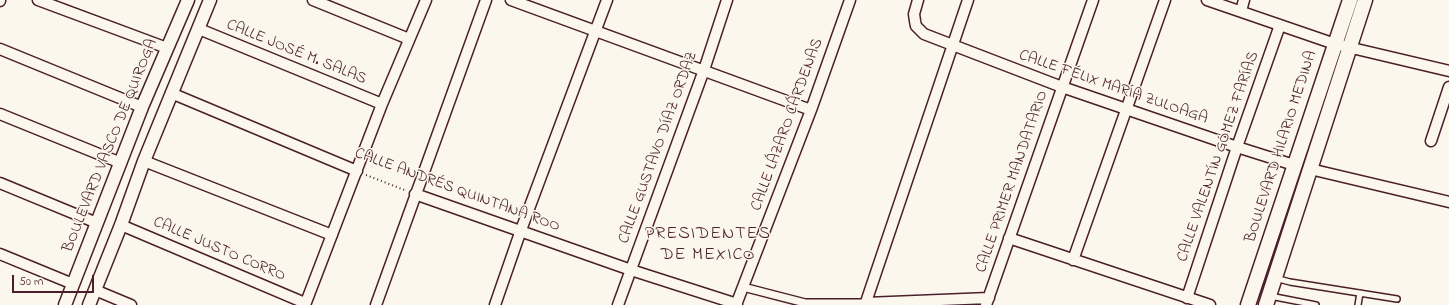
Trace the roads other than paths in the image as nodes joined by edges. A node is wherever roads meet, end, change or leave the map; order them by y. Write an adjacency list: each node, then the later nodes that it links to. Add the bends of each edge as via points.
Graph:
1 (38, 0): 27 (street)
2 (188, 0): 27 (street, BOULEVARD VASCO DE QUIROGA)
3 (210, 0): 21 (street)
4 (313, 0): 23 (street)
5 (426, 0): 23 (street)
6 (486, 0): 47 (street)
7 (510, 0): 22 (street)
8 (607, 0): 22 (street)
9 (728, 0): 29 (street, CALLE GUSTAVO DÍAZ ORDAZ)
10 (850, 0): 37 (street, CALLE LÁZARO CÁRDENAS)
11 (918, 0): 25 (street, CALLE FÉLIX MARÍA ZULOAGA, via 914,14 916,26 924,34)
12 (968, 0): 25 (street)
13 (1093, 0): 31 (street, CALLE PRIMER MANDATARIO)
14 (1165, 0): 36 (street)
15 (1207, 0): 19 (street)
16 (1244, 0): 19 (street)
17 (1350, 0): 24 (main road, BOULEVARD HILARIO MEDINA)
18 (1365, 0): 26 (main road, BOULEVARD HILARIO MEDINA)
19 (1241, 11): 20 (street)
20 (1280, 25): 24 (street); 40 (street, CALLE VALENTÍN GÓMEZ FARÍAS)
21 (199, 29): 33 (street); 34 (street, CALLE JOSÉ M. SALAS)
22 (596, 31): 29 (street); 51 (street)
23 (409, 39): 34 (street)
24 (1335, 44): 26 (street); 43 (main road, BOULEVARD HILARIO MEDINA)
25 (953, 45): 31 (street, CALLE FÉLIX MARÍA ZULOAGA); 68 (street)
26 (1349, 47): 30 (street); 44 (main road, BOULEVARD HILARIO MEDINA)
27 (167, 48): 35 (street, BOULEVARD VASCO DE QUIROGA)
28 (0, 49): 35 (street)
29 (704, 70): 37 (street); 56 (street, CALLE GUSTAVO DÍAZ ORDAZ)
30 (1449, 71)
31 (1062, 87): 36 (street, CALLE FÉLIX MARÍA ZULOAGA); 53 (street, CALLE PRIMER MANDATARIO)
32 (1449, 87): 39 (street)
33 (172, 93): 41 (street); 45 (street, CALLE ANDRÉS QUINTANA ROO)
34 (382, 104): 45 (street)
35 (142, 107): 42 (street, BOULEVARD VASCO DE QUIROGA)
36 (1126, 109): 40 (street, CALLE FÉLIX MARÍA ZULOAGA); 55 (street)
37 (811, 110): 59 (street, CALLE LÁZARO CÁRDENAS)
38 (0, 114): 42 (street)
39 (1431, 141)
40 (1237, 147): 43 (street, CALLE FÉLIX MARÍA ZULOAGA); 62 (street, CALLE VALENTÍN GÓMEZ FARÍAS)
41 (144, 161): 50 (street); 52 (street)
42 (121, 163): 49 (street, BOULEVARD VASCO DE QUIROGA)
43 (1294, 165): 76 (main road, BOULEVARD HILARIO MEDINA)
44 (1310, 169): 48 (street); 57 (main road, BOULEVARD HILARIO MEDINA)
45 (357, 171): 52 (street)
46 (0, 183): 49 (street)
47 (416, 194): 51 (street, CALLE ANDRÉS QUINTANA ROO); 72 (street)
48 (1449, 202)
49 (97, 223): 58 (street, BOULEVARD VASCO DE QUIROGA)
50 (121, 225): 60 (street); 66 (street, CALLE JUSTO CORRO)
51 (521, 230): 56 (street, CALLE ANDRÉS QUINTANA ROO); 73 (street)
52 (332, 235): 66 (street)
53 (1009, 238): 55 (street); 65 (street, CALLE PRIMER MANDATARIO)
54 (0, 254): 58 (street)
55 (1073, 260): 62 (street)
56 (630, 270): 67 (street, CALLE ANDRÉS QUINTANA ROO); 74 (street, CALLE GUSTAVO DÍAZ ORDAZ)
57 (1274, 278): 61 (lane); 64 (main road, BOULEVARD HILARIO MEDINA)
58 (73, 284): 69 (street, BOULEVARD VASCO DE QUIROGA)
59 (743, 287): 67 (street, CALLE LÁZARO CÁRDENAS); 68 (street, via 804,302)
60 (95, 290): 70 (street); 71 (street)
61 (1360, 293): 63 (lane); 78 (lane)
62 (1187, 298): 75 (street)
63 (1397, 299)
64 (1267, 300): 77 (lane)
65 (987, 302): 68 (street)
66 (305, 304)
67 (737, 304)
68 (865, 304)
69 (65, 305)
70 (89, 305)
71 (131, 305)
72 (376, 305)
73 (495, 305)
74 (618, 305)
75 (1210, 305)
76 (1248, 305)
77 (1316, 305)
78 (1358, 305)

